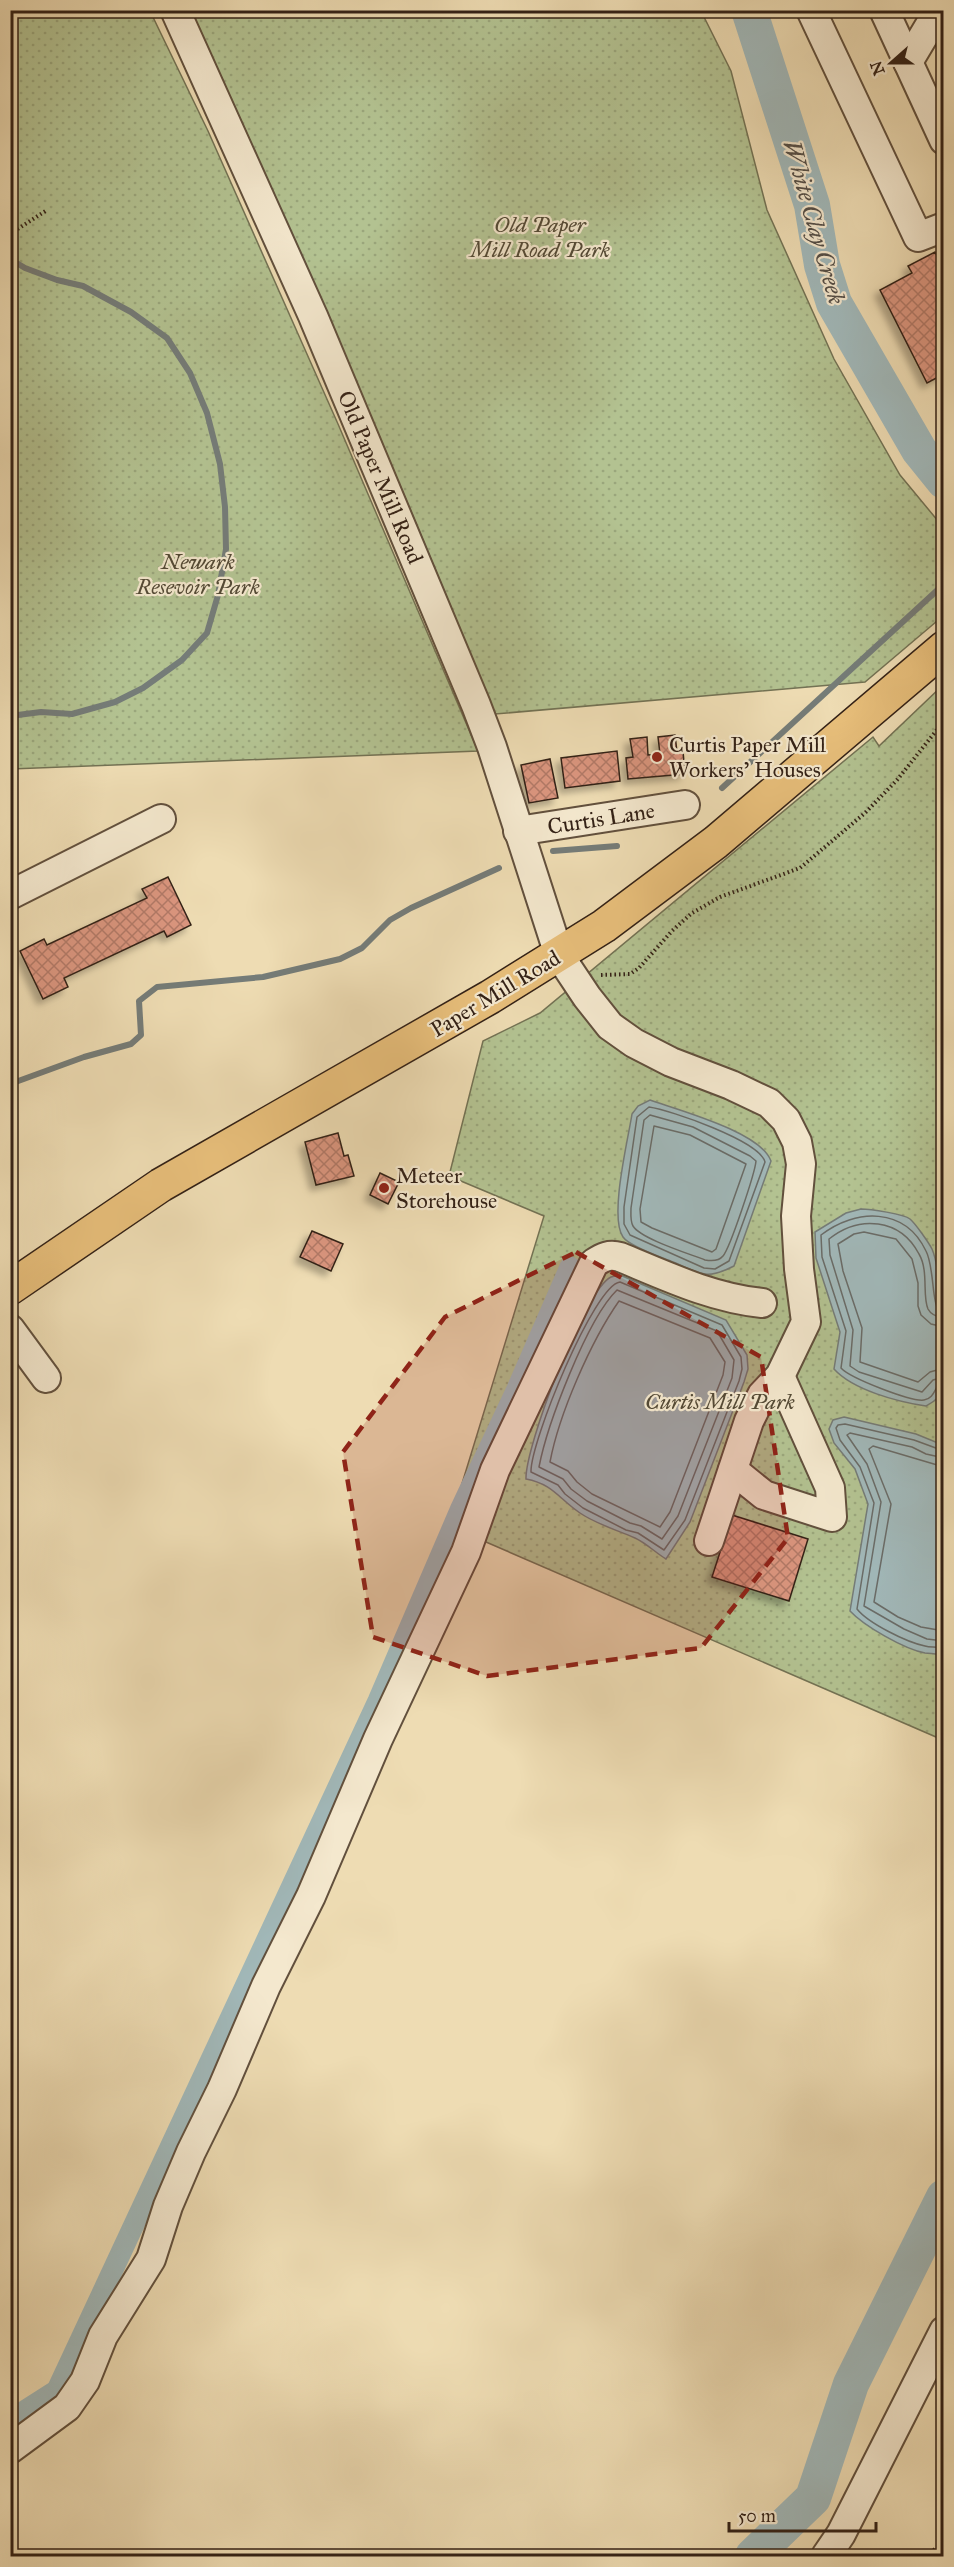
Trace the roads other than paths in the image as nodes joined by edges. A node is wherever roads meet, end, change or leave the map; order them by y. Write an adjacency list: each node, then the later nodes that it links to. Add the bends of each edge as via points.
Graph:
1 (175, 10): 11 (street, Old Paper Mill Road, via 374,458 485,727)
2 (811, 10): 7 (street, via 918,237)
3 (884, 10): 5 (street)
4 (939, 10): 5 (street)
5 (908, 62): 6 (street)
6 (944, 140)
7 (944, 227)
8 (944, 648): 13 (main road, Paper Mill Road, via 716,842)
9 (685, 805): 11 (street, Curtis Lane)
10 (161, 819): 12 (street)
11 (518, 831): 13 (street, Old Paper Mill Road)
12 (10, 895)
13 (559, 955): 14 (street, Old Paper Mill Road, via 610,1026 671,1062 769,1103 786,1120 797,1142 801,1164 796,1216); 15 (main road, Paper Mill Road, via 171,1179)
14 (798, 1265): 16 (street); 17 (street)
15 (10, 1288)
16 (762, 1303): 17 (street); 24 (street, via 708,1292 612,1255 594,1263 495,1470 466,1552 191,2152 151,2259 103,2336 85,2381 67,2406)
17 (805, 1315): 19 (street, via 806,1322)
18 (10, 1329): 20 (street)
19 (780, 1376): 21 (street, via 762,1395 749,1421); 21 (street, via 830,1488 832,1517 764,1495)
20 (46, 1377)
21 (733, 1470): 22 (street)
22 (709, 1541)
23 (944, 2331): 25 (street, via 841,2534)
24 (10, 2449)
25 (826, 2556)

